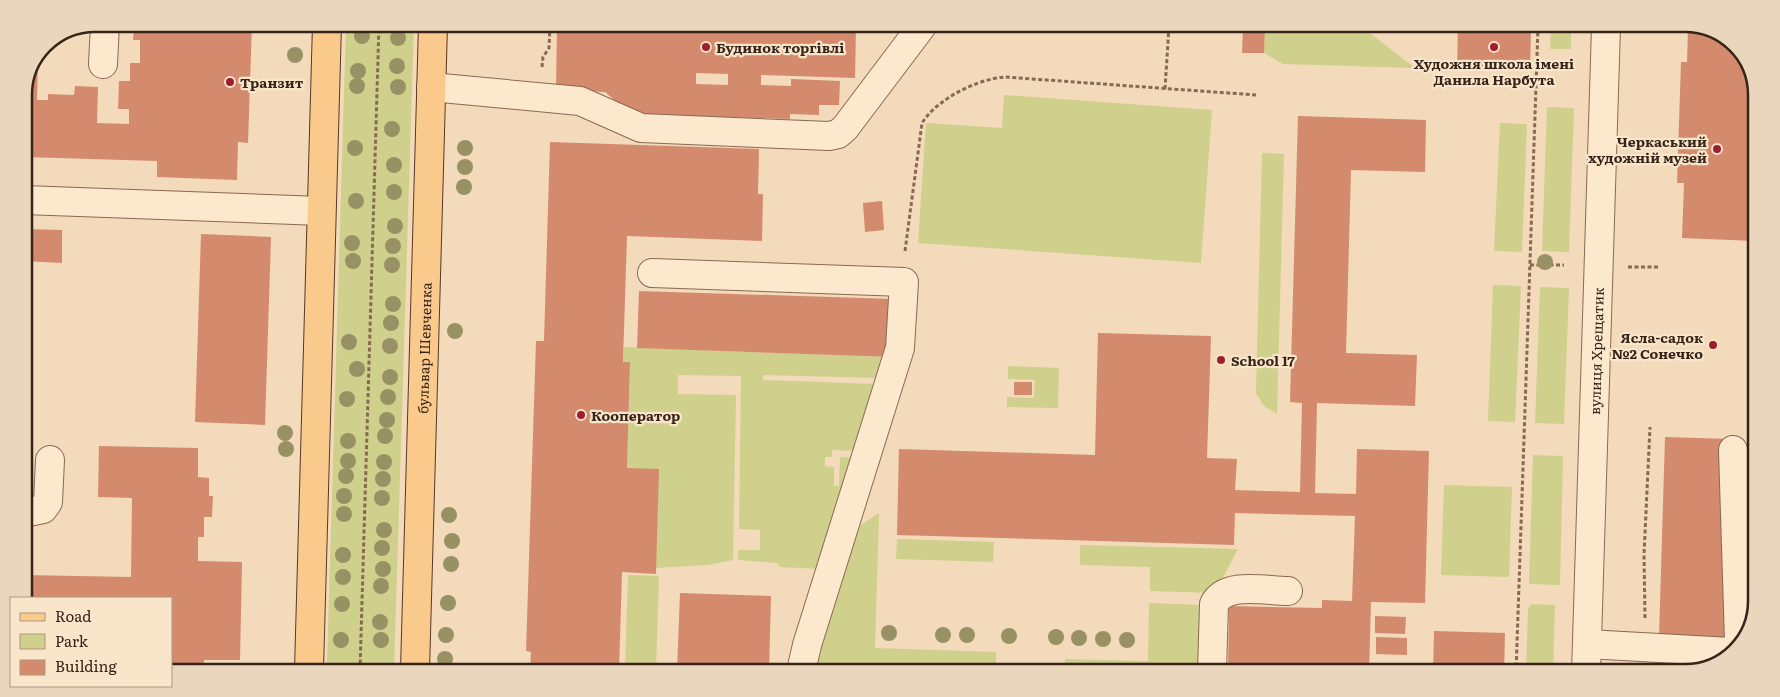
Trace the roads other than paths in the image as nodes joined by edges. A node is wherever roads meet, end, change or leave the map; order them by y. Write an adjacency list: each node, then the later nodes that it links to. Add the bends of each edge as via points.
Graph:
1 (105, 32): 6 (street)
2 (327, 32): 9 (main road)
3 (434, 32): 7 (main road, бульвар Шевченка)
4 (917, 32): 7 (street, via 838,134 829,136 640,128 580,101)
5 (1606, 32): 16 (street, вулиця Хрещатик)
6 (103, 64)
7 (431, 87): 19 (main road, бульвар Шевченка)
8 (32, 200): 9 (street)
9 (321, 211): 18 (main road)
10 (652, 273): 20 (street, via 904,282 900,348)
11 (1733, 450): 15 (street)
12 (50, 460): 13 (street, via 48,502 43,509)
13 (33, 511)
14 (1288, 591): 21 (street, via 1233,590 1218,597 1214,604)
15 (1740, 631)
16 (1587, 644): 17 (street); 22 (street, вулиця Хрещатик)
17 (1723, 651)
18 (309, 664)
19 (415, 664)
20 (802, 664)
21 (1212, 664)
22 (1586, 664)

